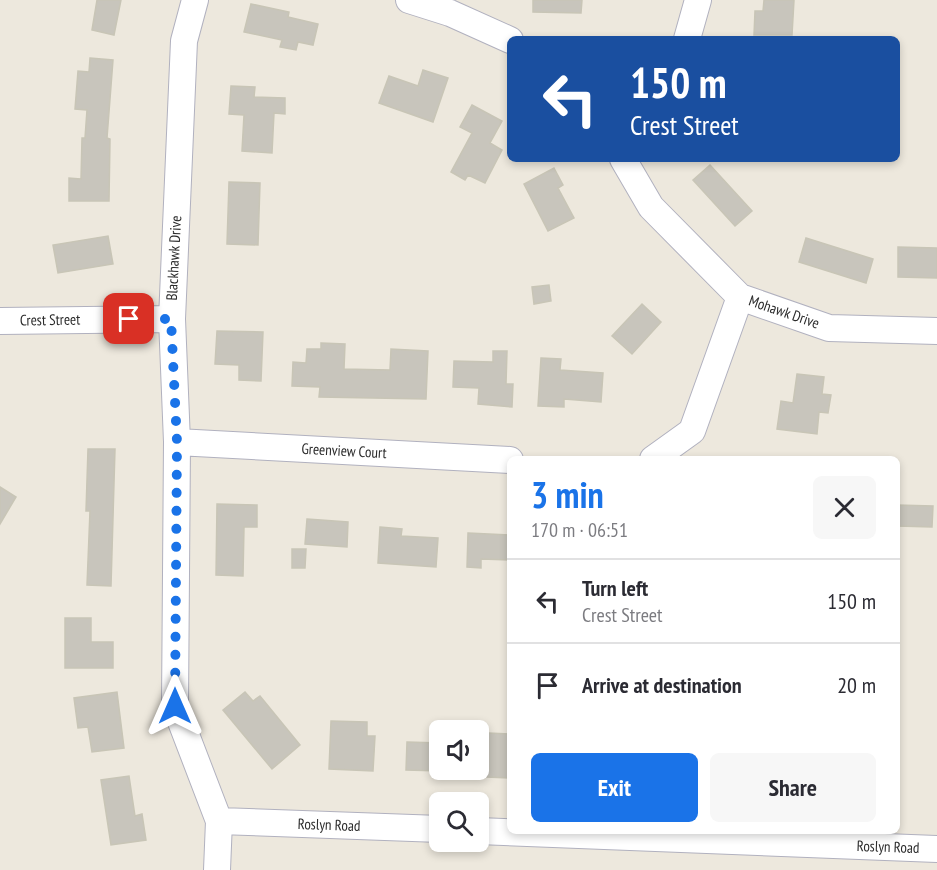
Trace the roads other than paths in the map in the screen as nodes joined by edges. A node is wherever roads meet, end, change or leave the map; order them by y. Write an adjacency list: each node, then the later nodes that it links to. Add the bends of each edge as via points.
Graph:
1 (195, 0): 8 (street, Blackhawk Drive, via 184,41)
2 (409, 0): 5 (street)
3 (698, 0): 4 (street)
4 (688, 36)
5 (507, 39)
6 (625, 162): 7 (street, Mohawk Drive, via 651,207)
7 (740, 297): 10 (street, Mohawk Drive, via 829,327); 12 (street, via 692,431)
8 (171, 319): 9 (street, Crest Street); 11 (street, Blackhawk Drive)
9 (0, 321)
10 (937, 331)
11 (177, 442): 13 (street, Greenview Court); 14 (street, Blackhawk Drive, via 175,706)
12 (656, 456)
13 (507, 460)
14 (219, 821): 15 (street, Roslyn Road); 20 (street, Blackhawk Drive)
15 (429, 830)
16 (489, 831): 17 (street, Roslyn Road)
17 (507, 832)
18 (554, 834): 19 (street, Roslyn Road)
19 (937, 849)
20 (218, 870)

